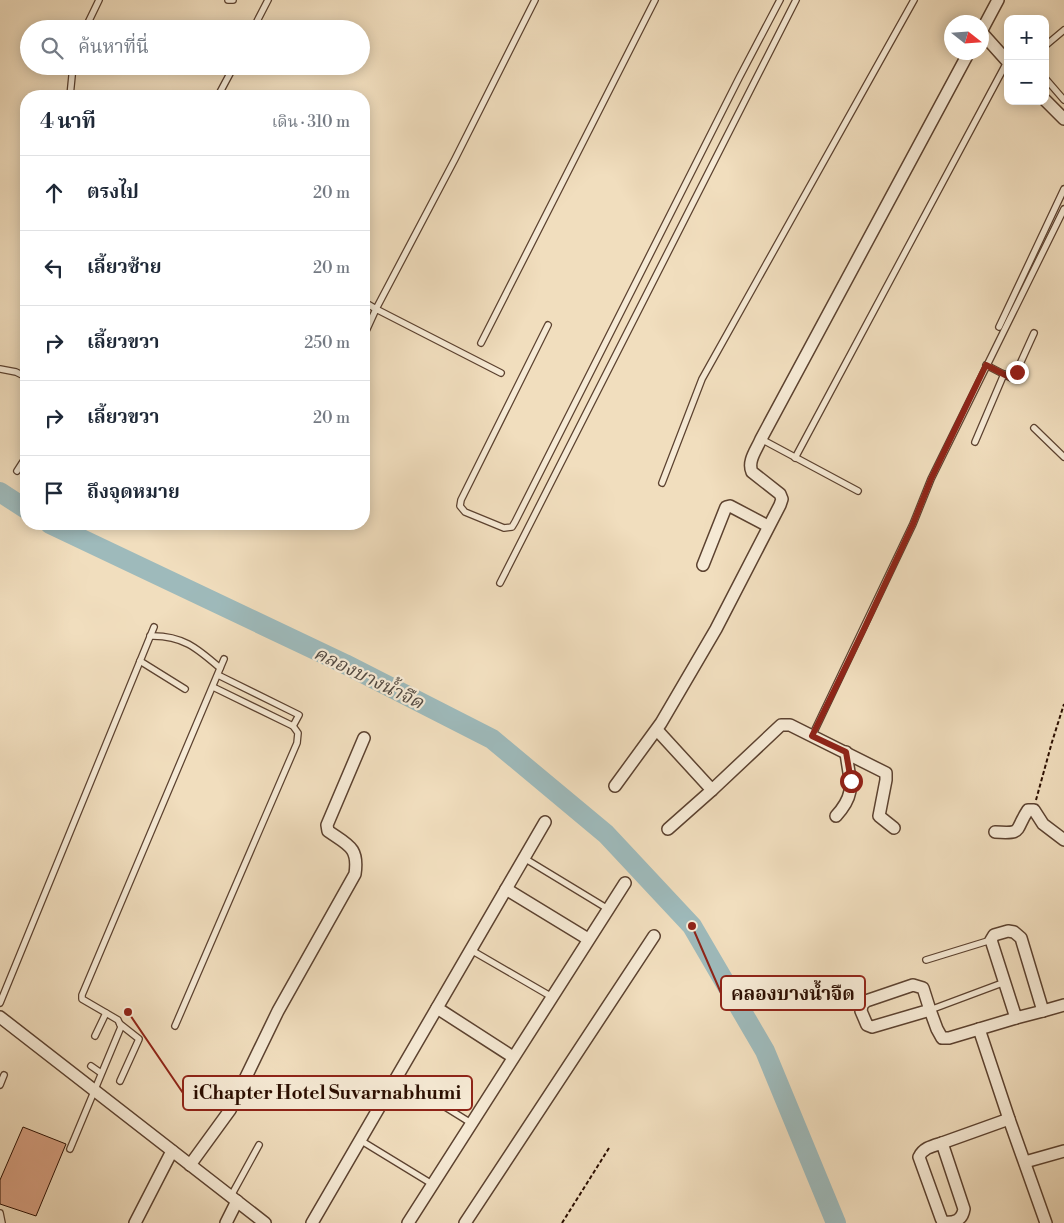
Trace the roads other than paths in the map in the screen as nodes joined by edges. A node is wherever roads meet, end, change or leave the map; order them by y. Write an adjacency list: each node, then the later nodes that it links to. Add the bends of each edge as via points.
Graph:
1 (99, 0): 12 (lane)
2 (228, 0): 3 (lane)
3 (233, 0)
4 (268, 0): 13 (lane)
5 (536, 0): 31 (lane)
6 (655, 0): 36 (lane)
7 (780, 0): 33 (lane, via 515,522 512,527 504,528 465,512 460,506 461,500)
8 (796, 0): 53 (lane)
9 (914, 0): 49 (lane, via 702,378)
10 (998, 0): 11 (street)
11 (989, 18)
12 (89, 20)
13 (258, 20)
14 (1064, 30): 16 (lane)
15 (989, 40): 18 (street)
16 (1049, 43)
17 (965, 60): 43 (street)
18 (1005, 60)
19 (1004, 68): 46 (lane)
20 (72, 75): 23 (lane)
21 (229, 75): 24 (lane)
22 (1049, 83): 25 (lane)
23 (71, 90)
24 (221, 90)
25 (1064, 100)
26 (1049, 104): 27 (street)
27 (1064, 119)
28 (1064, 189): 34 (lane)
29 (1064, 209): 37 (lane)
30 (370, 305): 31 (lane)
31 (376, 308): 32 (lane); 39 (lane)
32 (370, 321)
33 (548, 324)
34 (999, 327)
35 (1034, 333): 41 (lane, via 1014,377)
36 (481, 343)
37 (986, 365): 41 (lane); 64 (lane)
38 (0, 369): 40 (lane)
39 (501, 373)
40 (20, 374)
41 (1004, 374): 44 (lane)
42 (1034, 428): 45 (lane)
43 (761, 439): 46 (lane); 51 (street, via 750,466 752,472 782,499)
44 (975, 442)
45 (1064, 457)
46 (795, 458): 50 (lane)
47 (20, 466): 48 (lane)
48 (17, 471)
49 (662, 483)
50 (858, 491)
51 (768, 526): 52 (street, via 730,506 726,507); 63 (street, via 716,629)
52 (703, 565)
53 (500, 583)
54 (154, 627): 55 (lane)
55 (150, 636): 57 (lane); 58 (lane, via 174,638 194,646)
56 (224, 660): 58 (lane)
57 (140, 661): 61 (lane); 86 (lane)
58 (220, 668): 59 (lane)
59 (218, 675): 60 (lane); 62 (lane, via 299,715)
60 (212, 688): 62 (lane); 91 (lane, via 82,995 82,999)
61 (185, 689)
62 (292, 726): 95 (lane, via 298,733 297,743)
63 (657, 730): 67 (street); 68 (street)
64 (812, 736): 66 (street); 68 (street, via 790,725 782,725)
65 (364, 738): 115 (street, via 327,825 328,831 352,848 357,860 355,874 278,1011 230,1110)
66 (846, 752): 69 (street, via 851,791 844,808); 71 (street, via 886,774 879,816)
67 (615, 786)
68 (712, 790): 72 (street)
69 (836, 816)
70 (545, 822): 75 (street)
71 (894, 828)
72 (668, 829)
73 (995, 832): 74 (street, via 1017,831 1028,810 1034,810 1043,824)
74 (1064, 840)
75 (524, 858): 77 (street); 78 (lane)
76 (624, 884): 78 (street)
77 (506, 889): 80 (street); 82 (street)
78 (608, 909): 80 (street)
79 (654, 936): 125 (street)
80 (588, 939): 85 (street)
81 (991, 940): 83 (lane); 84 (street); 90 (street, via 994,935 1008,931 1021,938)
82 (471, 950): 85 (lane); 88 (street)
83 (926, 960)
84 (1004, 982): 89 (lane); 93 (street)
85 (552, 996): 98 (street)
86 (0, 1003)
87 (1064, 1005): 90 (street)
88 (437, 1008): 98 (street); 102 (street)
89 (930, 1010): 89 (street, via 923,988 913,985 866,1001 861,1011 867,1025 872,1027); 96 (street, via 942,1038)
90 (1043, 1011): 93 (street)
91 (106, 1013): 94 (lane); 97 (lane)
92 (0, 1017): 105 (street)
93 (1016, 1018): 96 (street)
94 (120, 1024): 100 (lane); 103 (lane, via 139,1039)
95 (175, 1026)
96 (979, 1029): 106 (street)
97 (95, 1036)
98 (513, 1057): 107 (street)
99 (91, 1066): 100 (lane)
100 (101, 1073): 105 (lane)
101 (4, 1076): 104 (lane)
102 (397, 1077): 107 (lane); 108 (street)
103 (120, 1081)
104 (0, 1085)
105 (94, 1090): 111 (lane); 113 (street)
106 (1009, 1119): 109 (street); 114 (street)
107 (471, 1123): 116 (street)
108 (360, 1140): 116 (lane); 123 (street)
109 (942, 1143): 109 (street, via 929,1147 919,1157 940,1218 943,1222 952,1223 963,1216 964,1209)
110 (259, 1145): 117 (lane)
111 (70, 1149)
112 (1064, 1151): 114 (street)
113 (172, 1152): 115 (street); 120 (street)
114 (1025, 1162): 126 (street)
115 (190, 1165): 117 (street)
116 (432, 1184): 124 (street)
117 (234, 1198): 121 (street); 122 (street)
118 (0, 1213): 119 (lane)
119 (2, 1223)
120 (135, 1223)
121 (226, 1223)
122 (265, 1223)
123 (312, 1223)
124 (408, 1223)
125 (466, 1223)
126 (1046, 1223)

